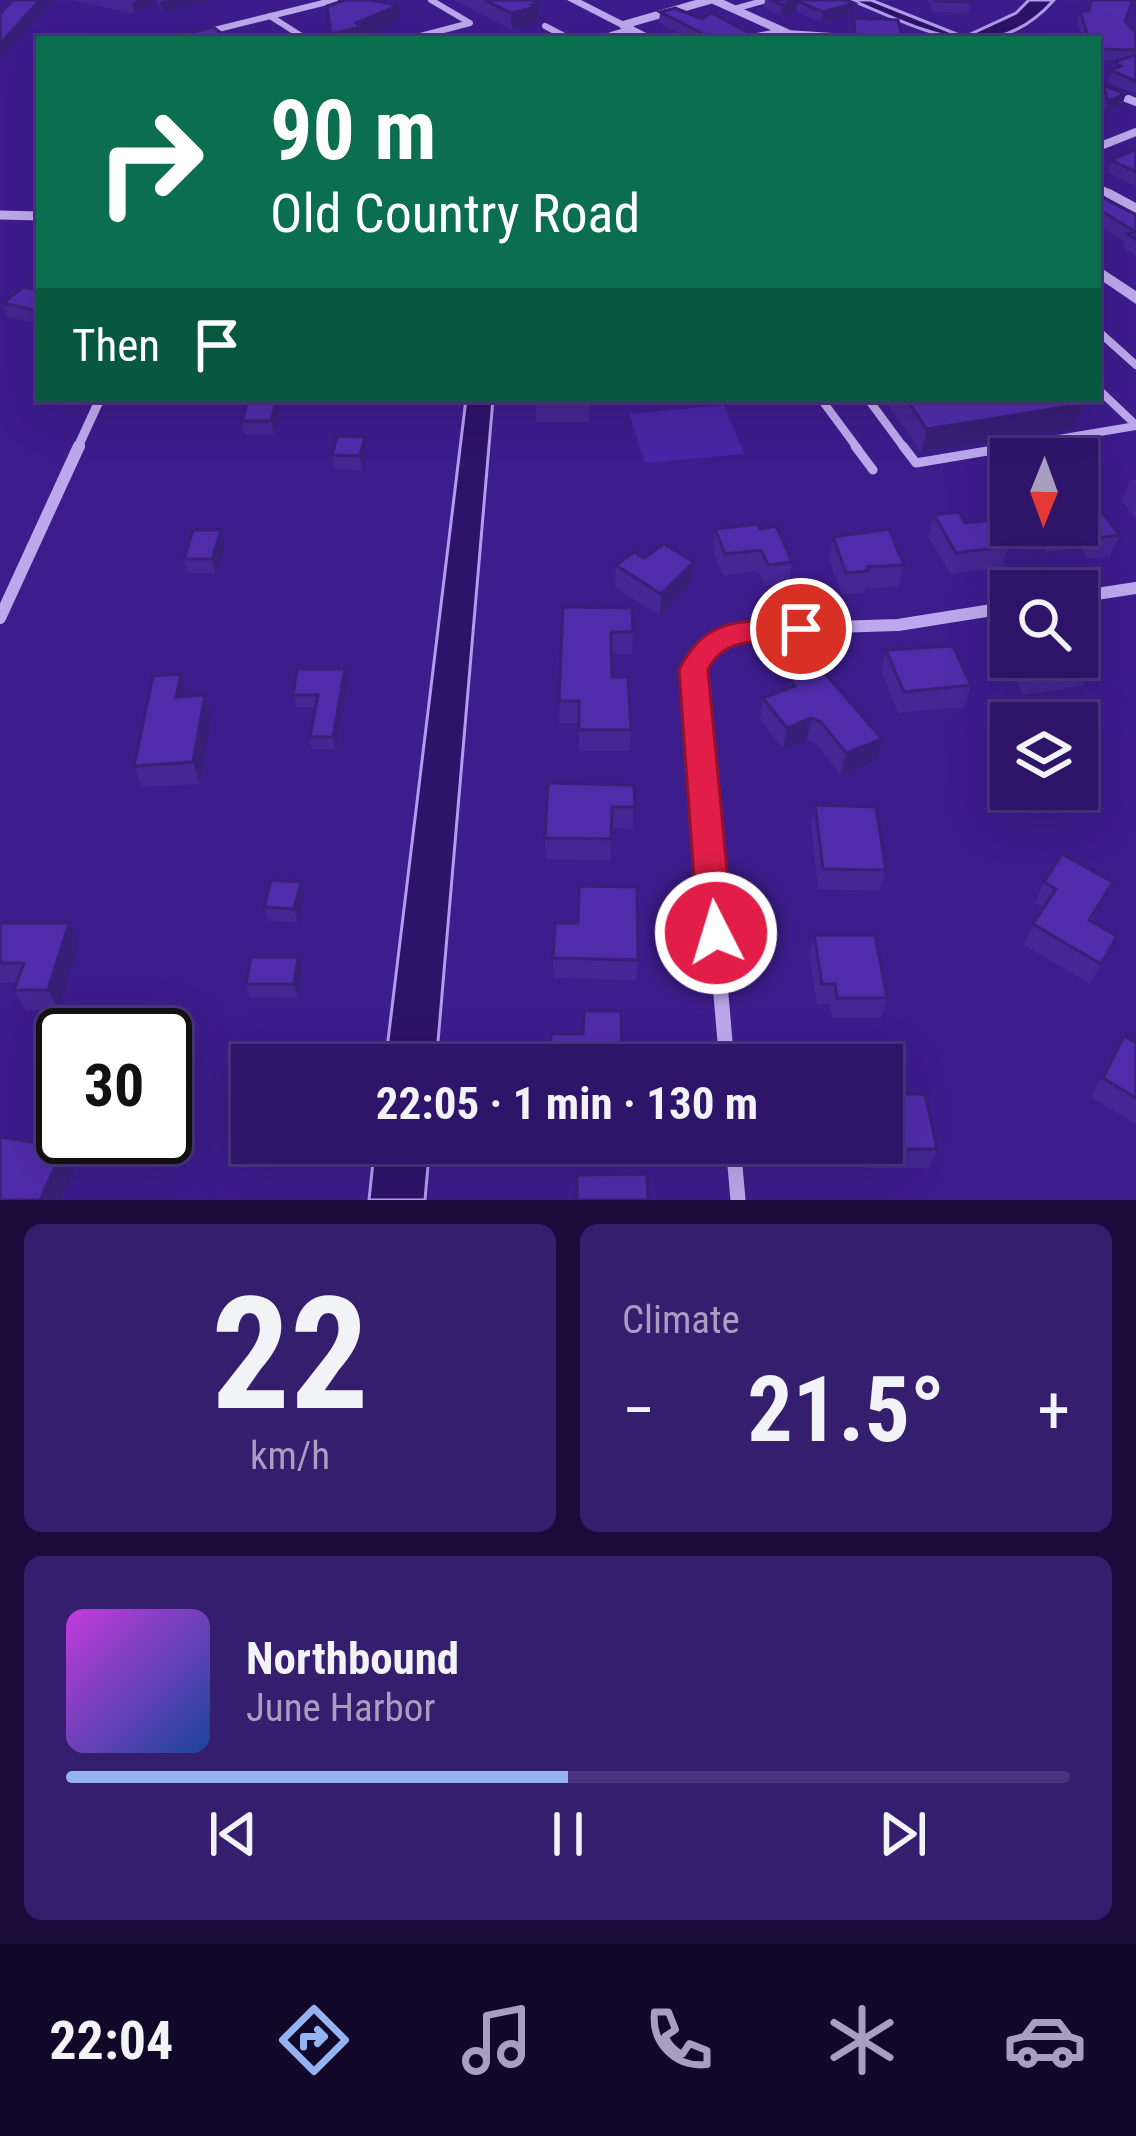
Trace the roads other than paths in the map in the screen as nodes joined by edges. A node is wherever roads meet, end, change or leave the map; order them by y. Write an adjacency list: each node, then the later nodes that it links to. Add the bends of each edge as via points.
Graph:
1 (335, 0): 9 (lane)
2 (431, 0): 15 (lane, via 470,23)
3 (572, 0): 11 (street)
4 (712, 0): 6 (street); 7 (street)
5 (766, 0): 6 (lane)
6 (734, 9): 12 (street)
7 (674, 10): 8 (lane); 11 (street)
8 (684, 15)
9 (270, 16): 13 (lane); 14 (lane)
10 (545, 26): 16 (lane)
11 (628, 27): 17 (lane); 18 (street)
12 (785, 32): 19 (lane); 20 (lane)
13 (190, 36)
14 (301, 36)
15 (420, 36)
16 (564, 36)
17 (606, 36)
18 (646, 36)
19 (760, 36)
20 (835, 36)
21 (1101, 88): 22 (street)
22 (1136, 102)
23 (1136, 132): 24 (street)
24 (1101, 147)
25 (1101, 190): 26 (street)
26 (1136, 208)
27 (0, 214): 28 (street)
28 (36, 215)
29 (1101, 273): 30 (street)
30 (1136, 299)
31 (1101, 334): 32 (lane)
32 (1136, 365)
33 (1101, 392): 37 (lane)
34 (99, 402): 42 (street)
35 (823, 402): 38 (lane)
36 (870, 402): 37 (lane, via 916,463)
37 (1136, 425)
38 (873, 470)
39 (1136, 588): 40 (street)
40 (1098, 594)
41 (990, 611): 43 (street, via 880,626 741,630 714,640 697,659)
42 (0, 618)
43 (725, 1044)
44 (735, 1164): 45 (street)
45 (738, 1200)

